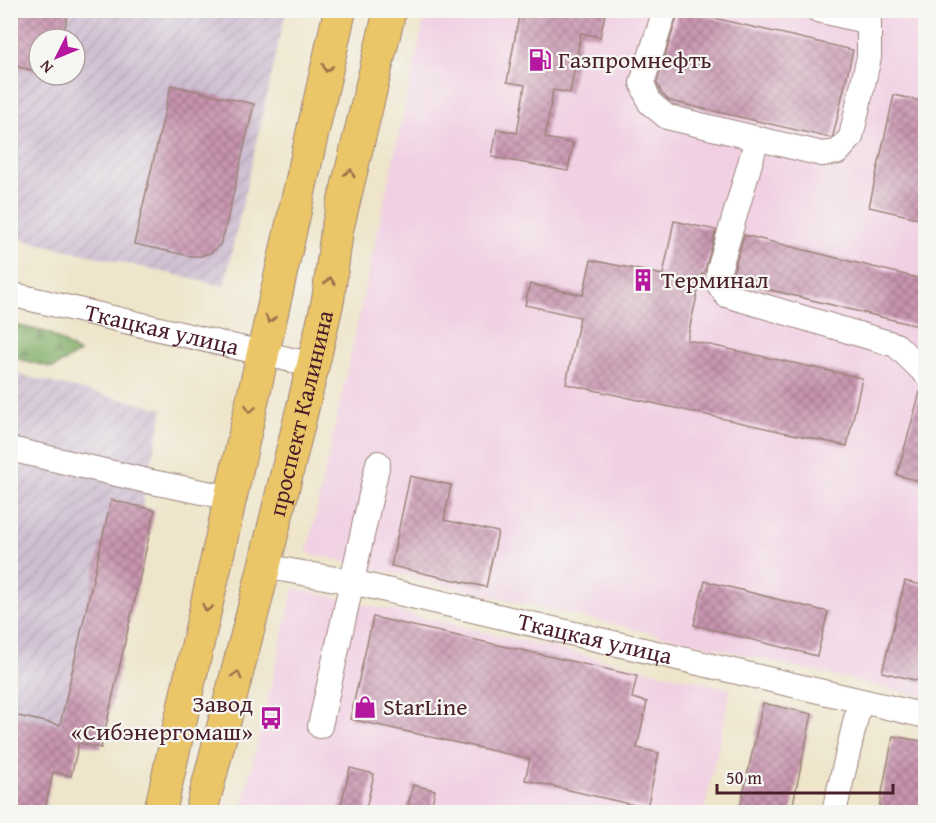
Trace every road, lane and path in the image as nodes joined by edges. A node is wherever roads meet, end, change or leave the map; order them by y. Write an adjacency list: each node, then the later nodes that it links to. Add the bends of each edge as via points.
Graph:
1 (340, 10): 8 (main road, проспект Калинина, one-way to 8)
2 (390, 10): 9 (main road, проспект Калинина, one-way to 2, via 328,300 337,230)
3 (665, 10): 6 (street, via 642,83 650,103 667,117)
4 (818, 10): 5 (street)
5 (869, 16): 6 (street, via 869,57 851,137 838,152 822,154)
6 (757, 139): 10 (street, via 719,270 718,283 726,296 896,345)
7 (10, 294): 8 (street, Ткацкая улица)
8 (262, 352): 9 (street, Ткацкая улица); 13 (main road, проспект Калинина, one-way to 13)
9 (313, 365): 15 (main road, проспект Калинина)
10 (926, 374)
11 (10, 449): 13 (street)
12 (378, 463): 16 (street)
13 (232, 498): 14 (main road, проспект Калинина)
14 (220, 551): 15 (main road); 20 (main road, проспект Калинина, one-way to 20)
15 (264, 566): 16 (street, Ткацкая улица); 21 (main road, проспект Калинина, one-way to 15)
16 (352, 582): 17 (street, Ткацкая улица); 19 (street)
17 (860, 701): 18 (street, Ткацкая улица); 22 (street)
18 (926, 716)
19 (320, 726)
20 (160, 813)
21 (201, 813)
22 (834, 813)

